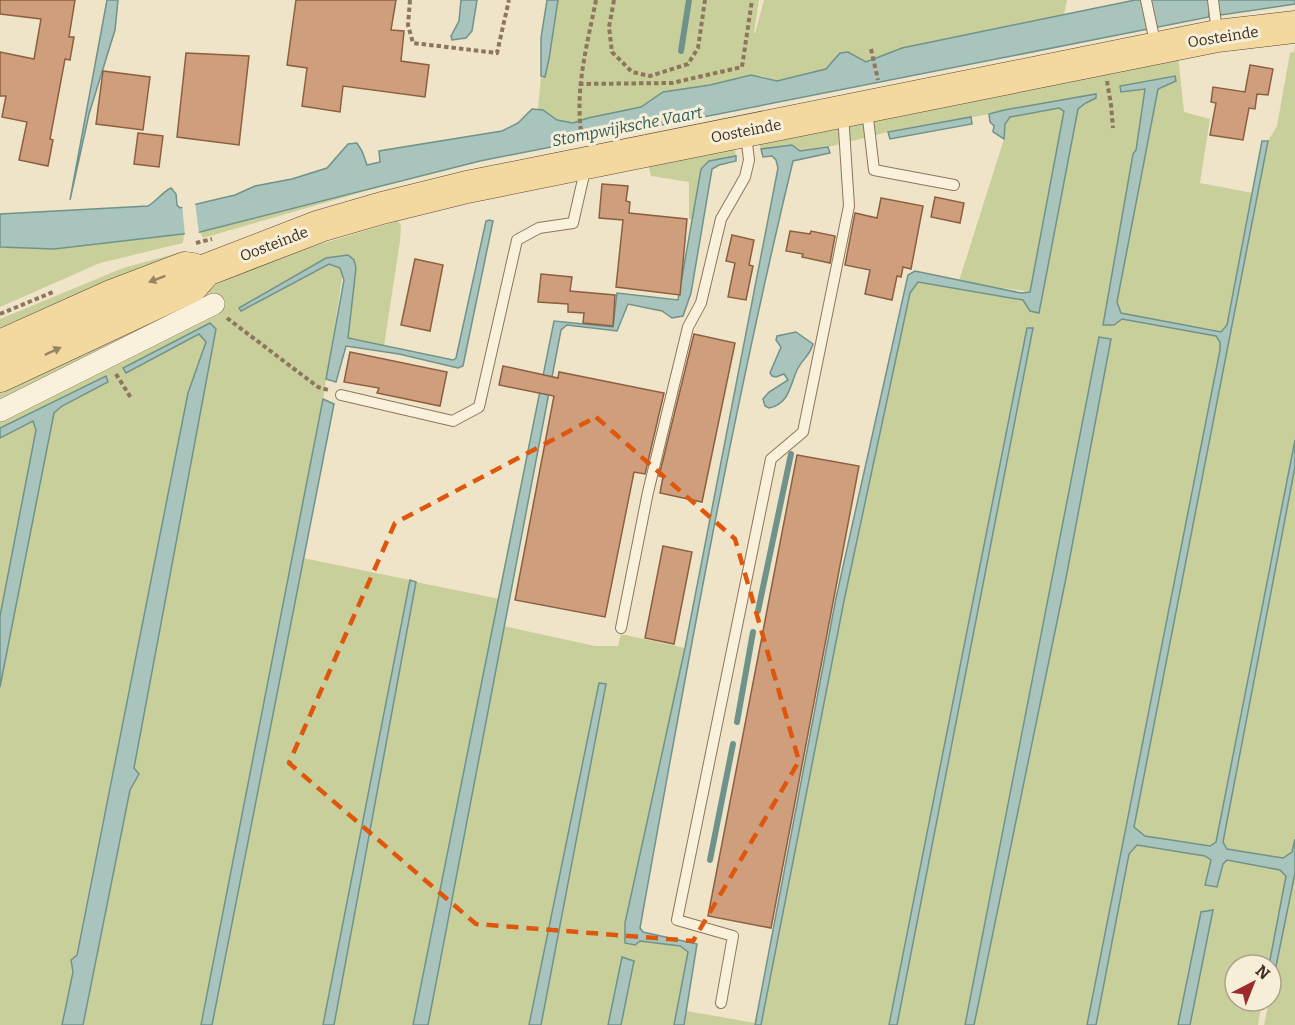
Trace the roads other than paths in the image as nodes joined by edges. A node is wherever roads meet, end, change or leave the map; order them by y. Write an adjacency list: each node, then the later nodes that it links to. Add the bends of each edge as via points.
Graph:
1 (1146, 0): 5 (lane)
2 (1213, 0): 3 (lane)
3 (1215, 24): 4 (main road, Oosteinde); 5 (main road, Oosteinde)
4 (1295, 27)
5 (1155, 40): 6 (main road, Oosteinde, via 1102,60)
6 (863, 102): 7 (main road, Oosteinde); 9 (lane, via 874,170); 17 (lane, via 849,206 803,432 771,459 676,920 733,936)
7 (745, 131): 8 (main road, Oosteinde); 16 (lane, via 749,159 745,177 721,219 701,303 688,327 648,492)
8 (585, 154): 10 (main road, Oosteinde, via 311,229); 14 (lane, via 573,223 539,228 517,240 479,407 453,421)
9 (954, 185)
10 (206, 270): 12 (main road, Oosteinde, one-way to 12, via 184,268); 13 (main road, Oosteinde, one-way to 10, via 192,286)
11 (221, 311): 15 (street, via 106,358)
12 (0, 346)
13 (0, 376)
14 (341, 395)
15 (0, 411)
16 (621, 627)
17 (721, 1004)

